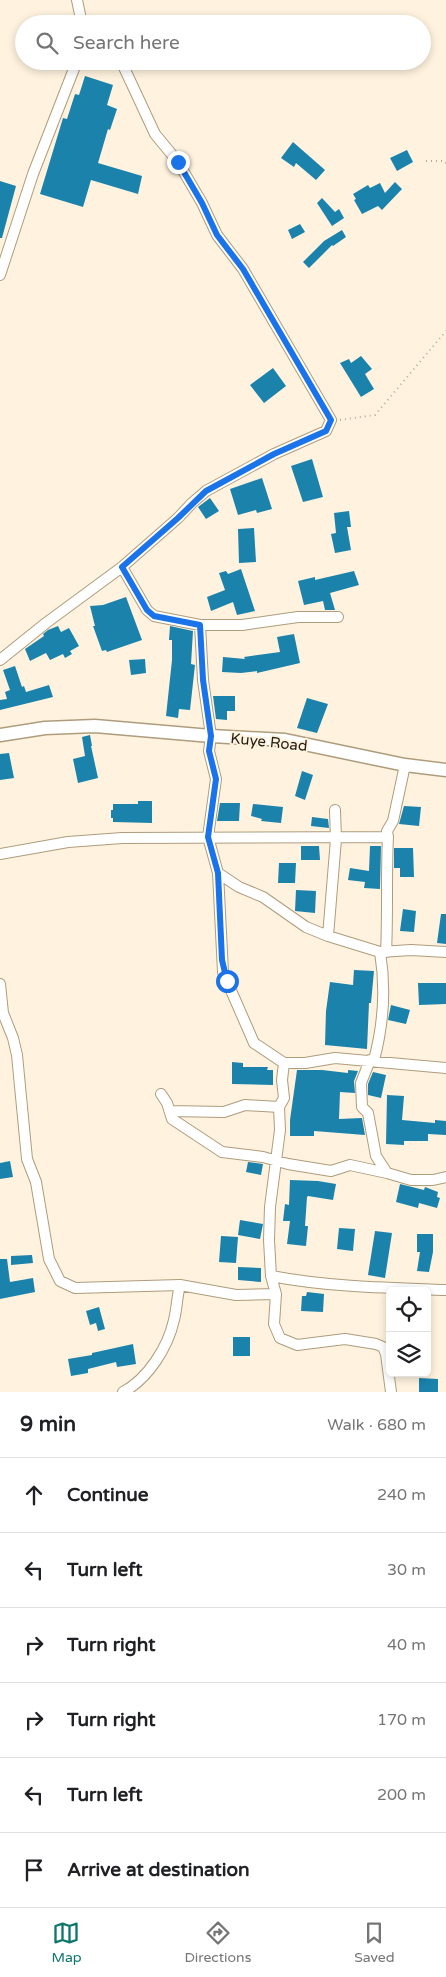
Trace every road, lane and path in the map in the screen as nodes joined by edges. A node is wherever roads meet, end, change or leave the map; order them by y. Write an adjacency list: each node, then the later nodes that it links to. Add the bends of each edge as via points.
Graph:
1 (77, 0): 2 (street)
2 (80, 15)
3 (74, 70): 7 (street)
4 (125, 70): 10 (street, via 155,134 178,162 217,235 243,269 331,420 326,431 274,454 206,491)
5 (426, 161): 6 (path)
6 (446, 163)
7 (0, 276)
8 (446, 331): 9 (path, via 375,414)
9 (334, 421)
10 (122, 567): 12 (street, via 147,610 154,616); 13 (street)
11 (338, 617): 12 (street)
12 (200, 625): 15 (street)
13 (0, 660)
14 (0, 735): 15 (street, Kuye Road, via 45,728 95,726)
15 (211, 736): 16 (street, Kuye Road, via 285,740); 19 (street, via 209,751 216,779)
16 (405, 765): 17 (street, Kuye Road); 20 (street, via 393,821 387,831)
17 (446, 770)
18 (335, 810): 21 (street)
19 (208, 837): 21 (street); 22 (street, via 68,842); 23 (street)
20 (388, 838): 21 (street); 25 (street, via 388,919)
21 (336, 839): 24 (street)
22 (0, 854)
23 (218, 873): 24 (street, via 262,897 306,927); 29 (street, via 223,972 254,1043)
24 (328, 936): 25 (street)
25 (383, 952): 26 (street); 28 (street, via 381,1035)
26 (446, 952)
27 (0, 984): 38 (street, via 3,1013 17,1055 27,1159 36,1182 49,1259 60,1281 75,1288)
28 (372, 1060): 29 (street, via 335,1058); 30 (street); 35 (street, via 361,1083 362,1107 368,1113 376,1156)
29 (284, 1063): 32 (street, via 284,1098)
30 (446, 1068)
31 (161, 1094): 33 (street)
32 (279, 1107): 33 (street, via 245,1105 224,1112); 34 (street)
33 (170, 1110): 34 (street, via 172,1119 222,1152)
34 (277, 1160): 35 (street, via 331,1171 350,1165); 37 (street, via 270,1207)
35 (387, 1173): 36 (street, via 410,1180)
36 (446, 1177)
37 (271, 1276): 39 (street, via 307,1283); 40 (street)
38 (180, 1285): 40 (street, via 236,1295); 41 (street, via 170,1336 141,1379)
39 (446, 1290)
40 (276, 1294): 42 (street, via 274,1324 280,1338 297,1345 345,1339 384,1347)
41 (123, 1392)
42 (391, 1392)

